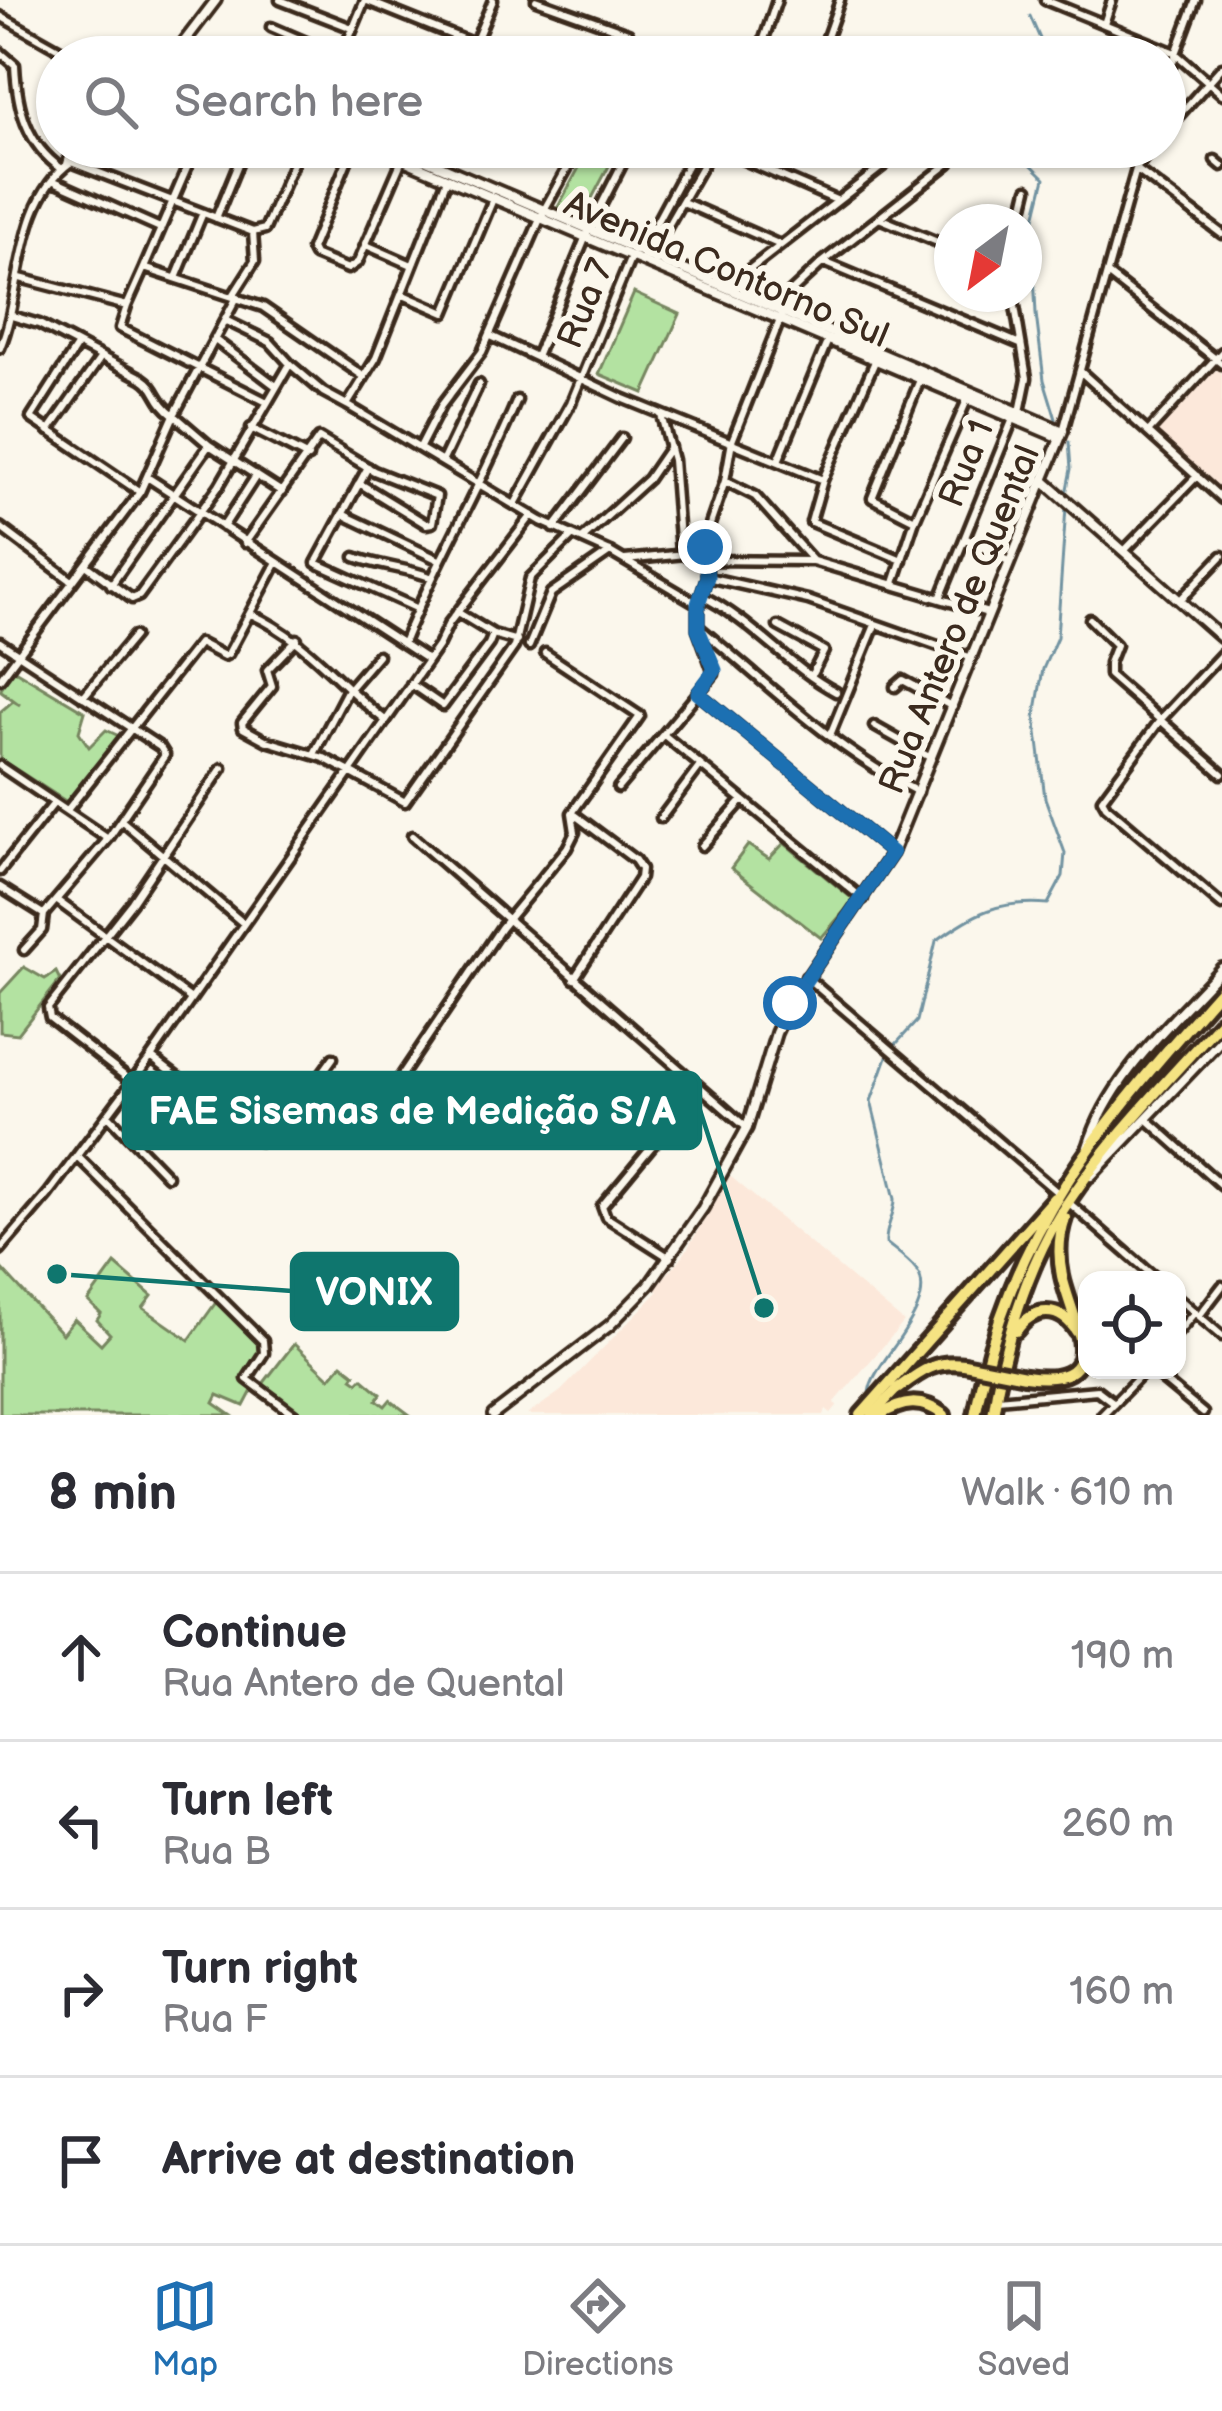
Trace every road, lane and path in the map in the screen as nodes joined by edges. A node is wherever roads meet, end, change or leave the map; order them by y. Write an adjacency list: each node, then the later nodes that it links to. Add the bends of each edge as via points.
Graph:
1 (216, 0): 16 (street)
2 (280, 0): 14 (street)
3 (365, 0): 14 (street); 19 (street)
4 (493, 0): 20 (street)
5 (536, 0): 21 (street)
6 (777, 0): 22 (street)
7 (840, 0): 23 (street)
8 (1045, 0): 12 (street)
9 (1112, 0): 12 (street)
10 (1196, 0): 25 (street)
11 (0, 16): 15 (street)
12 (1104, 24): 24 (street)
13 (272, 27): 17 (street)
14 (352, 28): 18 (street)
15 (36, 36)
16 (189, 36)
17 (293, 36)
18 (349, 36)
19 (456, 36)
20 (479, 36)
21 (631, 36)
22 (765, 36)
23 (827, 36)
24 (1133, 36)
25 (1182, 36)
26 (0, 52): 32 (street, via 15,65)
27 (1186, 62): 29 (street)
28 (1222, 68): 29 (street)
29 (1209, 82): 30 (street); 31 (street)
30 (1222, 94)
31 (1186, 108)
32 (36, 144)
33 (62, 168): 50 (street)
34 (92, 168): 54 (street)
35 (186, 168): 54 (street)
36 (236, 168): 59 (street)
37 (291, 168): 62 (street, via 265,229)
38 (344, 168): 67 (street, via 311,245 314,255 350,270)
39 (395, 168): 67 (street)
40 (436, 168): 49 (street, Avenida Contorno Sul)
41 (567, 168): 58 (street)
42 (620, 168): 63 (street)
43 (686, 168): 68 (street)
44 (702, 168): 55 (street)
45 (762, 168): 53 (street)
46 (879, 168): 53 (street)
47 (943, 168): 60 (street)
48 (1136, 169): 64 (street); 72 (street, Rua Antero de Quental)
49 (449, 174): 52 (street, Avenida Contorno Sul); 70 (street)
50 (52, 180): 61 (street); 73 (street, via 25,242)
51 (1028, 188): 56 (street)
52 (495, 194): 58 (street, Avenida Contorno Sul); 76 (street, via 449,307 441,313)
53 (836, 200): 66 (street)
54 (170, 202): 57 (street); 61 (street)
55 (683, 202): 66 (street); 68 (street)
56 (1024, 204)
57 (202, 214): 59 (street); 74 (street)
58 (542, 214): 63 (street, Avenida Contorno Sul); 84 (street)
59 (216, 218): 62 (street)
60 (879, 218): 65 (street); 69 (street)
61 (160, 228): 71 (street)
62 (253, 232): 77 (street, via 255,261)
63 (587, 233): 68 (street, Avenida Contorno Sul); 91 (street)
64 (1222, 234)
65 (934, 241)
66 (778, 244): 75 (street)
67 (365, 245): 70 (street)
68 (640, 253): 75 (street, Avenida Contorno Sul); 81 (street, Avenida Contorno Sul); 99 (street, Rua 7)
69 (823, 262): 81 (street, via 795,286); 87 (street)
70 (412, 265): 76 (street)
71 (144, 268): 74 (street); 78 (street)
72 (1106, 273): 93 (street); 96 (street, Rua Antero de Quental)
73 (20, 278): 78 (street); 80 (street)
74 (176, 278): 77 (street)
75 (727, 287): 81 (street, Avenida Contorno Sul)
76 (400, 293): 98 (street)
77 (235, 296): 82 (street); 98 (street)
78 (127, 306): 95 (street, via 120,328)
79 (1016, 312): 87 (street, Rua 1)
80 (13, 316): 83 (street); 88 (street)
81 (784, 316): 85 (street, Avenida Contorno Sul); 114 (street)
82 (225, 320): 86 (street); 94 (street, via 274,345)
83 (3, 332): 89 (street)
84 (490, 336): 91 (street); 117 (street)
85 (830, 336): 90 (street, Avenida Contorno Sul); 120 (street)
86 (215, 340): 95 (street); 101 (street)
87 (1020, 344): 108 (street, Rua 1, via 1027,378)
88 (77, 346): 92 (street); 110 (street, via 31,415)
89 (0, 348)
90 (877, 356): 97 (street, Avenida Contorno Sul); 124 (street)
91 (536, 357): 99 (street)
92 (100, 358): 106 (street, via 150,383); 110 (street)
93 (1220, 358): 111 (street)
94 (290, 364): 101 (street); 105 (street)
95 (200, 366): 104 (street); 106 (street)
96 (1082, 372): 111 (street); 112 (street, Rua Antero de Quental)
97 (922, 375): 102 (street, Avenida Contorno Sul); 139 (street, via 873,495)
98 (363, 376): 105 (street)
99 (583, 378): 107 (street); 135 (street, Rua 7)
100 (479, 384): 119 (street)
101 (276, 386): 104 (street)
102 (969, 396): 108 (street, Avenida Contorno Sul); 139 (street)
103 (518, 400): 130 (street)
104 (267, 402): 109 (street)
105 (347, 404): 117 (street)
106 (173, 415): 115 (street); 126 (street)
107 (661, 415): 114 (street); 116 (street)
108 (1017, 416): 112 (street, Avenida Contorno Sul); 144 (street, Rua 1)
109 (251, 428): 118 (street); 121 (street)
110 (49, 430): 131 (street)
111 (1149, 430): 125 (street)
112 (1061, 435): 127 (street, Rua Antero de Quental)
113 (622, 438): 142 (street)
114 (732, 441): 120 (street); 128 (street)
115 (209, 445): 121 (street); 133 (street)
116 (670, 446): 145 (street, via 648,479); 148 (street)
117 (420, 447): 119 (street)
118 (308, 458): 122 (street, via 319,438); 132 (street)
119 (443, 460): 130 (street)
120 (778, 460): 124 (street)
121 (231, 461): 123 (street); 136 (street)
122 (368, 467): 129 (street); 129 (street, via 436,496 432,523)
123 (256, 476): 132 (street); 141 (street)
124 (825, 476): 155 (street, via 811,522)
125 (1197, 476): 134 (street); 149 (street)
126 (147, 477): 131 (street); 133 (street)
127 (1043, 480): 149 (street); 157 (street, Rua Antero de Quental)
128 (725, 481): 150 (street); 156 (street, via 755,496)
129 (359, 483): 137 (street)
130 (482, 484): 135 (street); 153 (street)
131 (140, 492): 159 (street)
132 (282, 492): 146 (street)
133 (176, 495): 136 (street); 164 (street)
134 (1222, 499)
135 (515, 504): 138 (street)
136 (200, 514): 141 (street); 164 (street, via 136,599)
137 (342, 514): 153 (street); 168 (street, via 316,563)
138 (532, 515): 142 (street); 169 (street)
139 (916, 520): 155 (street)
140 (0, 527): 162 (street)
141 (223, 527): 146 (street)
142 (554, 528): 143 (street)
143 (572, 536): 145 (street); 180 (street, via 528,583)
144 (964, 536): 157 (street); 165 (street, Rua 1)
145 (581, 539): 147 (street)
146 (245, 543): 158 (street)
147 (610, 552): 154 (street); 183 (street, via 551,593)
148 (680, 552): 150 (street); 154 (street)
149 (1124, 552): 167 (street)
150 (706, 556): 156 (street); 161 (street)
151 (1222, 556): 167 (street)
152 (355, 557): 160 (street)
153 (439, 560): 160 (street)
154 (625, 560): 166 (street)
155 (902, 560): 163 (street)
156 (813, 561): 163 (street)
157 (1009, 561): 171 (street, Rua Antero de Quental)
158 (276, 564): 170 (street); 182 (street)
159 (86, 566): 162 (street); 164 (street)
160 (430, 577): 168 (street)
161 (707, 577): 166 (street); 173 (street)
162 (72, 581): 186 (street)
163 (894, 584): 165 (street)
164 (111, 585)
165 (941, 596): 171 (street)
166 (700, 600): 175 (street); 190 (street, via 731,610)
167 (1180, 600): 178 (street)
168 (417, 608): 182 (street)
169 (458, 612): 176 (street); 189 (street)
170 (250, 614): 179 (street); 202 (street, via 226,656 200,642)
171 (992, 614): 188 (street, Rua Antero de Quental)
172 (1090, 619): 199 (street, via 1116,645 1109,675)
173 (875, 625): 188 (street); 203 (street)
174 (778, 626): 190 (street, via 824,651)
175 (698, 627): 196 (street, via 715,670); 203 (street)
176 (493, 634): 180 (street); 192 (street, via 443,706)
177 (134, 636): 197 (street)
178 (1222, 638)
179 (297, 639): 194 (street); 205 (street, via 268,668 271,688 242,724 267,741)
180 (517, 641): 210 (street, via 405,802)
181 (0, 642): 186 (street)
182 (403, 643): 189 (street)
183 (530, 646)
184 (545, 653): 217 (street, via 640,716)
185 (1222, 654): 199 (street)
186 (18, 655): 191 (street); 197 (street)
187 (378, 655): 194 (street)
188 (973, 658): 198 (street, Rua Antero de Quental)
189 (428, 660): 192 (street)
190 (810, 677): 195 (street)
191 (0, 679)
192 (411, 684): 200 (street)
193 (895, 687): 198 (street, via 903,680)
194 (347, 691): 200 (street); 205 (street)
195 (836, 692)
196 (698, 693): 204 (street); 223 (street)
197 (83, 697): 202 (street)
198 (953, 707): 206 (street, Rua Antero de Quental)
199 (1161, 719): 211 (street); 229 (street, via 1105,791 1106,806)
200 (385, 720): 210 (street)
201 (874, 726): 206 (street)
202 (131, 729): 216 (street); 219 (street, via 164,751)
203 (830, 735): 213 (street)
204 (664, 736): 208 (street); 212 (street)
205 (314, 754): 210 (street)
206 (932, 758): 213 (street, Rua Antero de Quental)
207 (0, 766): 215 (street)
208 (700, 766): 214 (street); 218 (street)
209 (222, 768): 224 (street)
210 (348, 771): 232 (street)
211 (1222, 773)
212 (618, 788)
213 (917, 792): 223 (street, Rua Antero de Quental)
214 (742, 801): 222 (street); 227 (street)
215 (55, 802): 216 (street); 225 (street)
216 (68, 809): 221 (street)
217 (572, 813): 231 (street, via 574,838); 237 (street, via 641,869)
218 (661, 818)
219 (122, 820): 221 (street); 224 (street)
220 (412, 836): 231 (street)
221 (108, 839): 228 (street)
222 (702, 846)
223 (892, 853): 227 (street, Rua Antero de Quental)
224 (163, 855): 232 (street); 233 (street)
225 (0, 871)
226 (0, 888): 230 (street)
227 (863, 899): 236 (street, Rua Antero de Quental)
228 (58, 902): 230 (street); 233 (street)
229 (1222, 905)
230 (44, 914): 234 (street, via 42,930)
231 (508, 921): 237 (street); 242 (street)
232 (243, 923): 239 (street)
233 (104, 936): 239 (street); 246 (street, via 48,1013)
234 (24, 950)
235 (1222, 968): 252 (street, via 1122,1079)
236 (806, 976): 251 (street, Rua Antero de Quental, via 776,1033); 257 (street)
237 (574, 979): 247 (street)
238 (1222, 988): 252 (highway)
239 (191, 999): 244 (street)
240 (1222, 1024): 255 (highway)
241 (419, 1029): 242 (street)
242 (429, 1035): 248 (street)
243 (1220, 1045): 250 (street)
244 (151, 1057): 245 (street, via 260,1141 274,1141 290,1124); 246 (street)
245 (333, 1058)
246 (132, 1082): 249 (street)
247 (699, 1089): 251 (street); 259 (street, via 602,1206 606,1217)
248 (390, 1093)
249 (108, 1115): 253 (street); 254 (street)
250 (1148, 1120): 255 (street); 256 (street)
251 (748, 1128): 259 (street, Rua Antero de Quental)
252 (1088, 1148): 257 (highway)
253 (77, 1156): 258 (street); 276 (street, via 263,1341 248,1379)
254 (167, 1176)
255 (1085, 1179): 257 (highway)
256 (1222, 1186)
257 (1062, 1200): 260 (street); 264 (highway, via 1059,1260); 268 (highway); 278 (highway, via 985,1272); 280 (highway, via 1006,1298)
258 (0, 1250)
259 (670, 1258): 277 (street, Rua Antero de Quental, via 603,1331)
260 (1147, 1271)
261 (1222, 1286): 263 (street)
262 (1186, 1305): 263 (street)
263 (1197, 1314): 265 (street); 266 (street)
264 (1078, 1319)
265 (1186, 1324)
266 (1222, 1336)
267 (1078, 1338): 268 (highway, via 1070,1321 1048,1312 1027,1318)
268 (1010, 1341): 273 (highway)
269 (1078, 1357): 272 (highway, bridge, via 1051,1378 949,1362 928,1366)
270 (1139, 1379): 274 (street)
271 (1160, 1379): 275 (street)
272 (897, 1389): 278 (main road)
273 (995, 1399): 274 (street, via 1097,1390); 281 (highway)
274 (1114, 1402): 282 (street)
275 (1203, 1413)
276 (295, 1415)
277 (494, 1415)
278 (869, 1415): 279 (highway, via 909,1402)
279 (944, 1415)
280 (974, 1415)
281 (993, 1415)
282 (1102, 1415)

